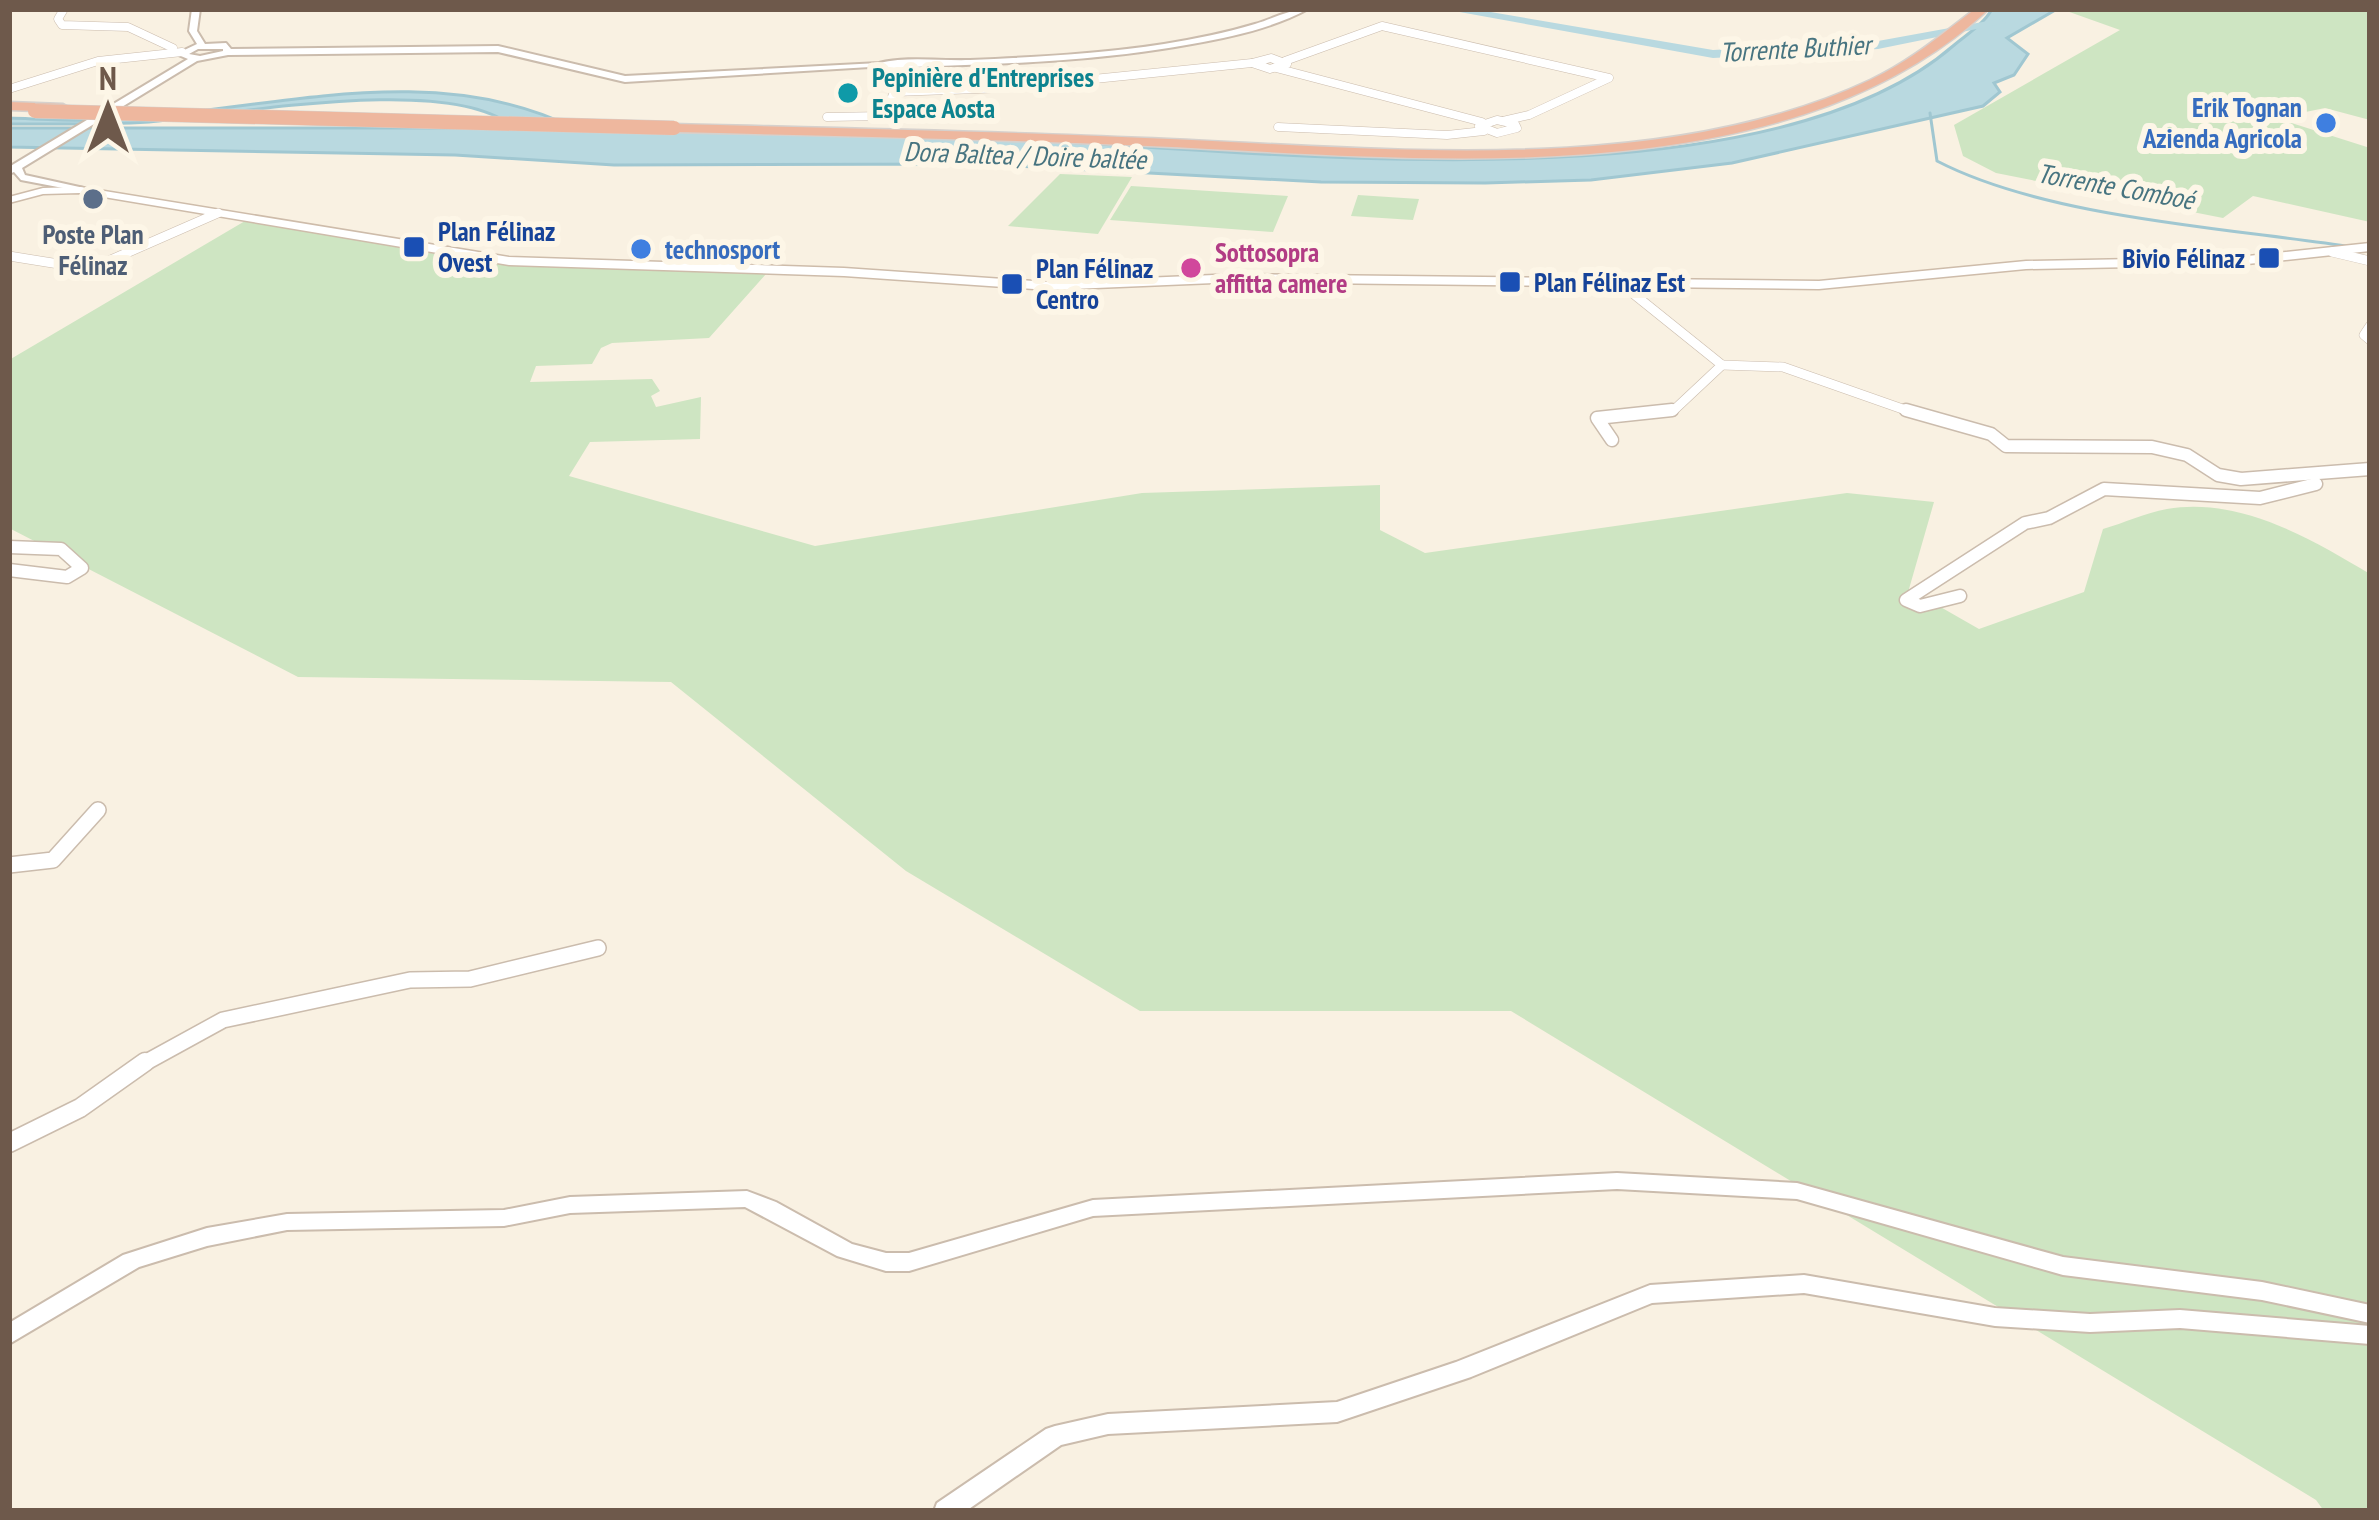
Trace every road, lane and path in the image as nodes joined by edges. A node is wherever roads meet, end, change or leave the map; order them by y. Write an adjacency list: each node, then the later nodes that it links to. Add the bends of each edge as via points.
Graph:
1 (64, 9): 7 (street, via 62,25 128,28)
2 (196, 9): 7 (street)
3 (1304, 9): 11 (street, via 1151,45)
4 (1970, 9): 20 (highway, via 1882,71 1813,100 1709,125 1504,147)
5 (1983, 9): 20 (highway, via 1867,86 1717,130 1505,152)
6 (299, 51): 7 (street); 10 (street, via 498,49 625,79); 14 (street, via 215,59)
7 (189, 52): 14 (street); 15 (street, via 98,61)
8 (1286, 61): 9 (street); 12 (street); 19 (street, via 1382,26 1609,78)
9 (1252, 63): 12 (street); 16 (street)
10 (875, 64): 11 (street); 13 (street)
11 (908, 64): 13 (street)
12 (1276, 68): 21 (street)
13 (892, 71): 16 (street)
14 (155, 83): 23 (street, bridge)
15 (9, 88)
16 (894, 92): 18 (street, via 884,116)
17 (9, 109): 20 (highway, bridge); 20 (highway, bridge)
18 (827, 117)
19 (1503, 121): 21 (street); 21 (street, via 1517,128)
20 (669, 126)
21 (1483, 126): 22 (street, via 1447,135)
22 (1278, 127)
23 (12, 171): 24 (street)
24 (64, 187): 25 (street); 26 (main road)
25 (80, 190): 26 (main road); 27 (main road)
26 (9, 198)
27 (218, 213): 30 (street, via 90,269); 32 (main road, via 547,264 1048,286 1222,278)
28 (2370, 247): 29 (main road)
29 (2337, 251): 31 (street); 32 (main road, via 2026,265 1820,285)
30 (9, 256)
31 (2370, 261)
32 (1625, 286): 35 (street)
33 (2370, 326): 34 (street)
34 (2370, 340)
35 (1722, 365): 36 (street, via 1674,410 1597,418); 38 (street, via 1783,367 1991,434 2012,452 2136,445 2195,457 2223,476)
36 (1612, 440)
37 (2370, 469): 38 (street)
38 (2315, 479): 41 (street, via 2260,498 2104,489 2025,523 1906,600 1921,606)
39 (9, 547): 40 (street, via 61,549 82,568 67,577)
40 (9, 570)
41 (1960, 596)
42 (98, 810): 43 (street, via 53,860)
43 (9, 865)
44 (598, 948): 45 (street, via 470,979 410,980 223,1020)
45 (9, 1143)
46 (2370, 1314): 47 (street, via 2063,1265 1797,1191 1652,1183 1136,1203 1065,1213 883,1264 821,1243 746,1198 570,1205 482,1219 314,1222 207,1237 131,1261)
47 (9, 1335)
48 (2370, 1335): 49 (street, via 2180,1319 1995,1317 1804,1284 1650,1294 1337,1412 1108,1424 1055,1436)
49 (946, 1511)

